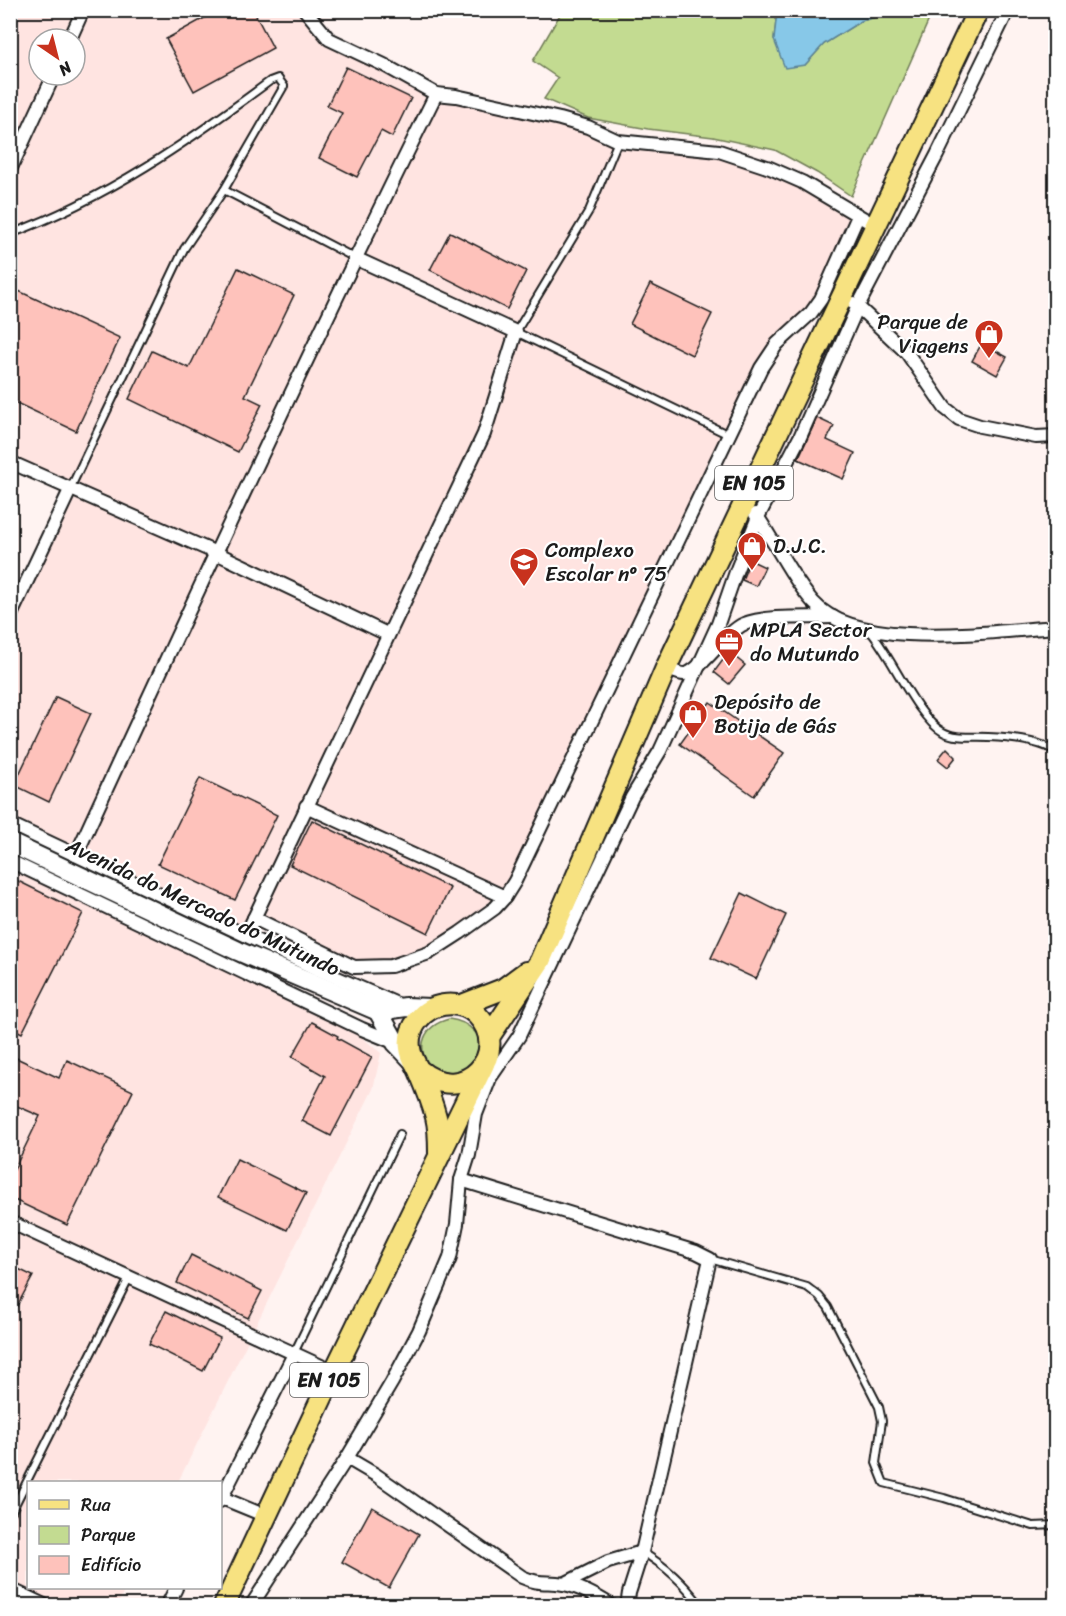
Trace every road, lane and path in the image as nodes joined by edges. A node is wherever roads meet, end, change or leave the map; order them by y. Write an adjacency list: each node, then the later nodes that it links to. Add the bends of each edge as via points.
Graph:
1 (83, 10): 5 (street)
2 (305, 10): 7 (street, via 329,39)
3 (978, 10): 12 (main road, EN 105)
4 (1008, 10): 15 (street, via 931,165)
5 (75, 27)
6 (48, 87): 9 (street)
7 (435, 94): 8 (street, via 560,119); 14 (street)
8 (618, 141): 11 (street, via 719,151 802,182); 16 (lane, via 589,211)
9 (10, 170)
10 (224, 190): 13 (lane, via 284,86 278,78 167,155 78,205); 14 (lane); 20 (lane, via 184,249)
11 (858, 216): 12 (street); 17 (street, via 820,299 768,355)
12 (876, 225): 15 (main road, EN 105)
13 (10, 234)
14 (355, 258): 16 (street); 22 (street)
15 (851, 300): 18 (street, via 907,353 945,408 959,418 1036,437); 21 (main road, EN 105)
16 (516, 332): 17 (lane); 27 (street, via 483,434)
17 (729, 435): 36 (street)
18 (1056, 436)
19 (10, 462): 20 (street)
20 (70, 490): 22 (street); 23 (street)
21 (751, 510): 24 (street, via 803,590); 28 (main road, EN 105); 29 (street, via 737,569)
22 (214, 552): 27 (street); 34 (street)
23 (10, 616)
24 (833, 617): 26 (street); 29 (street, via 746,623 733,630)
25 (1056, 627): 26 (street, via 933,635)
26 (870, 630): 30 (lane, via 918,705 943,732 1036,743)
27 (387, 634): 31 (street)
28 (666, 668): 29 (street, via 681,674); 39 (main road, EN 105)
29 (697, 668): 50 (street, via 519,1036 490,1078 476,1114 470,1155)
30 (1056, 751)
31 (306, 806): 36 (street); 37 (street)
32 (10, 824): 34 (street)
33 (10, 843): 43 (main road, Avenida do Mercado do Mutundo, via 238,951)
34 (76, 855): 38 (street)
35 (10, 861): 45 (street)
36 (506, 897): 37 (street, via 429,953 391,966 354,967)
37 (254, 918): 38 (street)
38 (246, 935): 41 (street)
39 (540, 961): 40 (main road, via 503,989); 44 (main road, EN 105)
40 (462, 1005): 42 (main road); 44 (main road, via 475,1012)
41 (406, 1008): 42 (main road, Avenida do Mercado do Mutundo); 43 (main road, Avenida do Mercado do Mutundo)
42 (431, 1008): 47 (main road, via 411,1031 410,1047)
43 (378, 1011): 45 (main road)
44 (489, 1037): 46 (main road)
45 (396, 1043): 47 (main road)
46 (484, 1064): 47 (main road, via 470,1077 453,1083 429,1078); 49 (main road, EN 105)
47 (417, 1066): 49 (main road, via 437,1119)
48 (400, 1134): 54 (lane)
49 (439, 1157): 55 (main road, EN 105)
50 (461, 1180): 52 (street); 56 (street, via 450,1258 419,1331)
51 (10, 1222): 53 (street)
52 (710, 1259): 61 (lane, via 807,1287 819,1296 879,1407 882,1421 876,1463 884,1483 1033,1526); 62 (street)
53 (129, 1277): 54 (street); 59 (lane)
54 (294, 1354): 55 (street); 57 (street)
55 (333, 1372): 60 (main road, EN 105)
56 (347, 1458): 63 (street, via 522,1577 535,1583); 69 (street)
57 (222, 1497)
58 (222, 1499): 60 (street)
59 (10, 1515)
60 (266, 1516): 68 (main road, EN 105)
61 (1056, 1525)
62 (642, 1552): 63 (street, via 602,1564); 71 (street); 72 (lane, via 662,1564)
63 (564, 1584): 70 (street)
64 (10, 1589): 66 (street)
65 (175, 1589): 67 (street)
66 (46, 1605)
67 (167, 1605)
68 (224, 1605)
69 (251, 1605)
70 (612, 1605)
71 (627, 1605)
72 (701, 1605)

